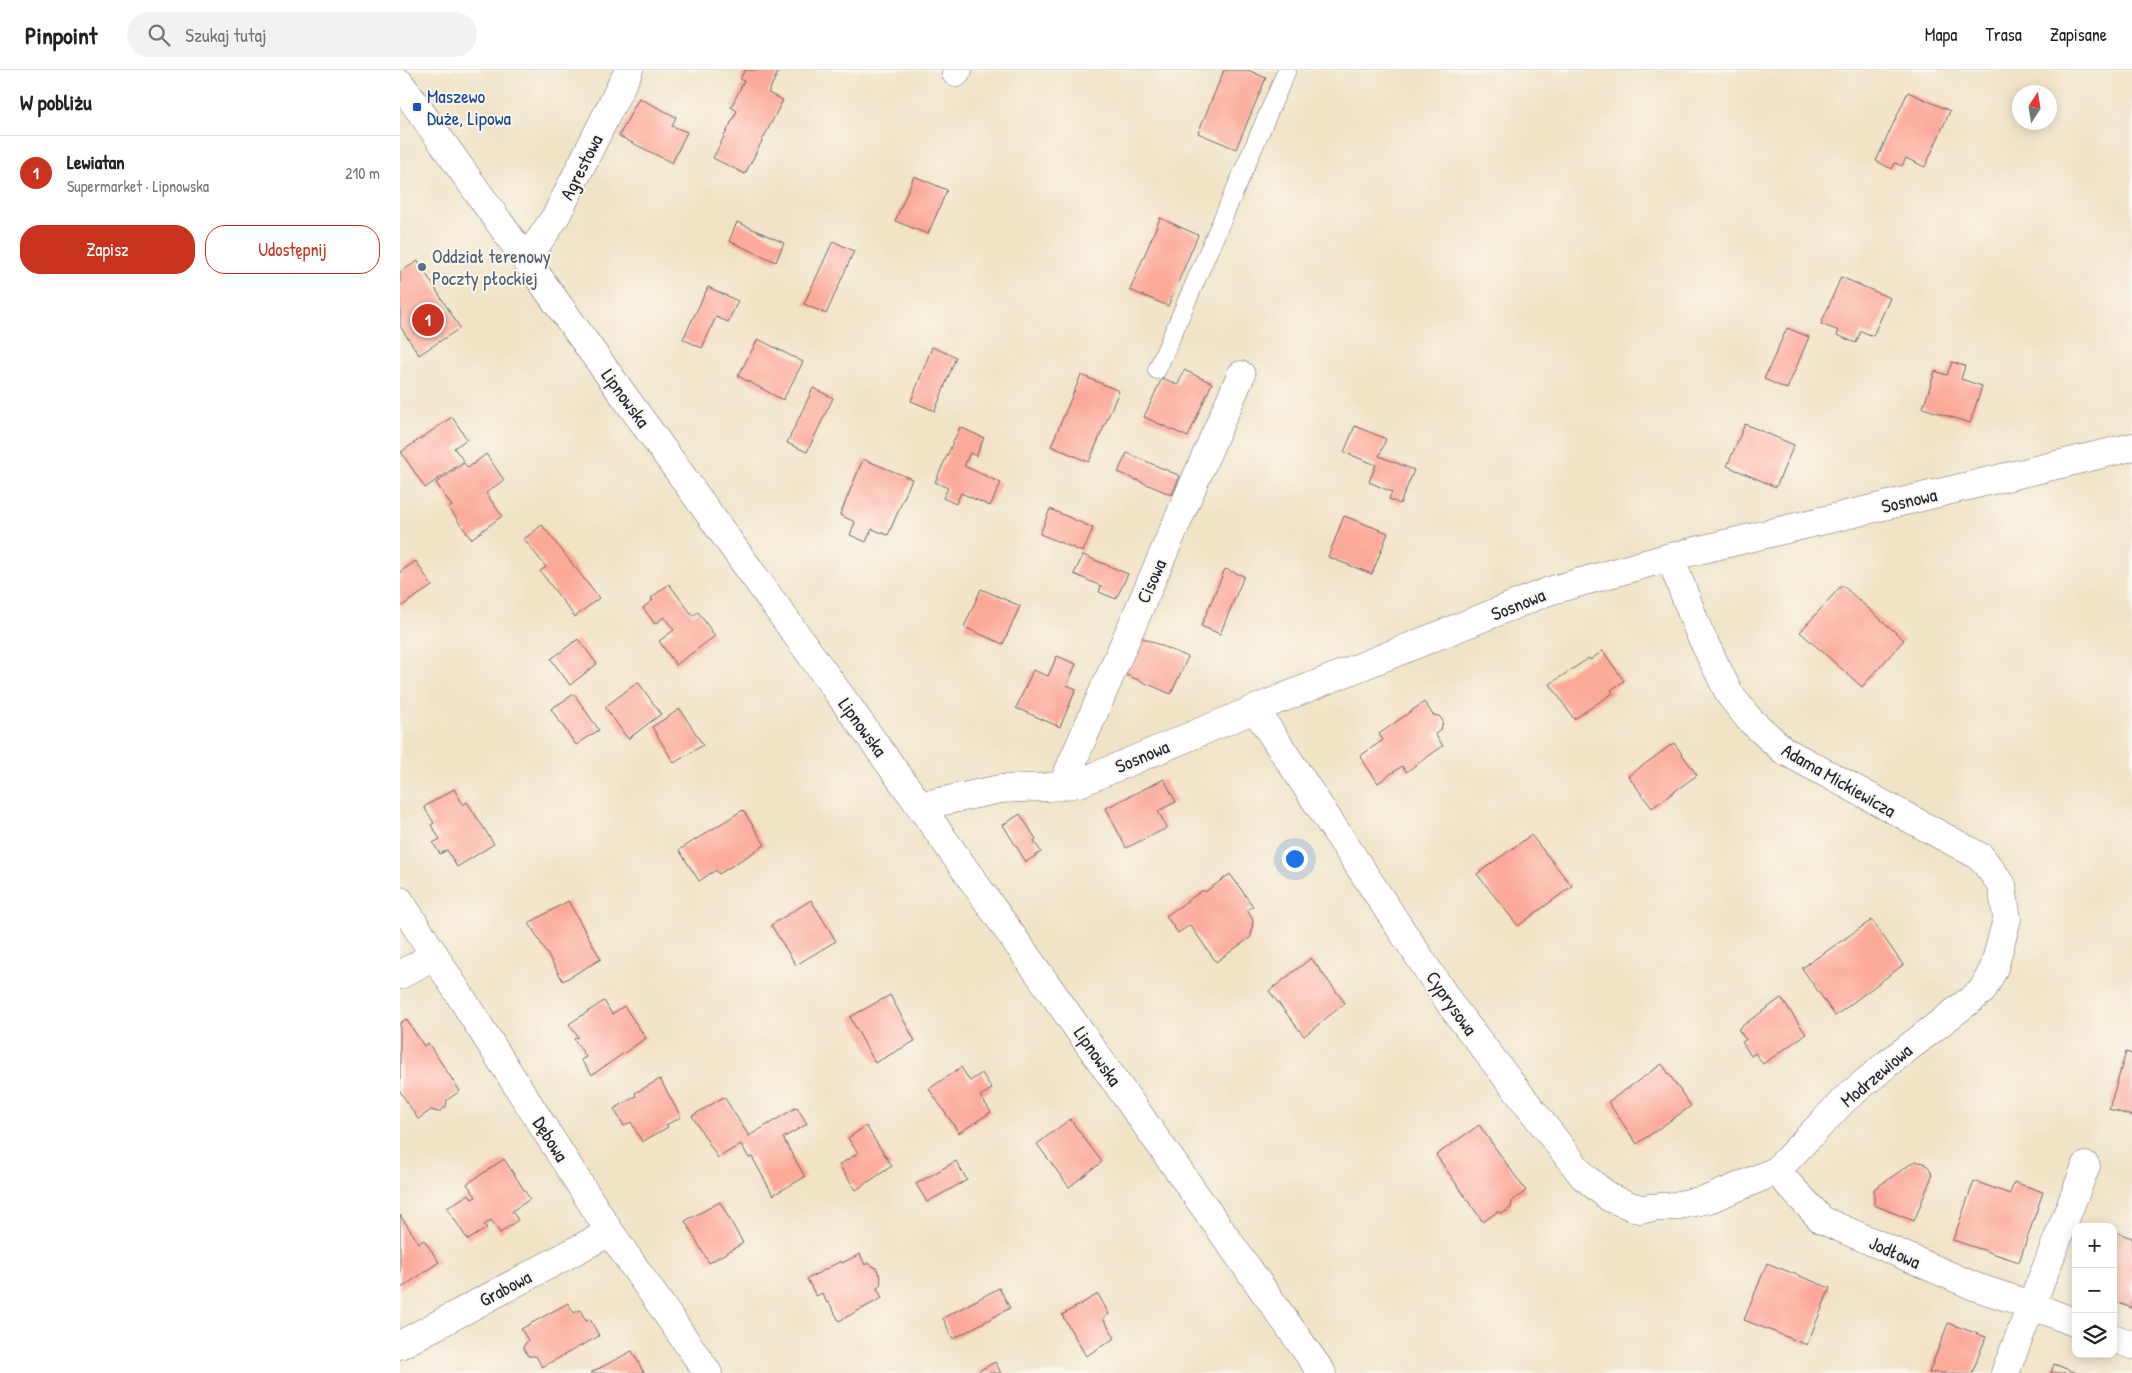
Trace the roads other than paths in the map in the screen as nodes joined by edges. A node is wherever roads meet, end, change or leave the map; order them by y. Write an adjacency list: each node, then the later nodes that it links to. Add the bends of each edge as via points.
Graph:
1 (629, 70): 4 (street, Agrestowa, via 556,216)
2 (1287, 70): 5 (lane)
3 (400, 82): 4 (street, Lipnowska)
4 (526, 260): 11 (street, Lipnowska)
5 (1157, 370)
6 (1241, 375): 10 (street, Cisowa)
7 (2132, 447): 8 (street, Sosnowa)
8 (1670, 557): 9 (street, Sosnowa, via 1549,591); 13 (street, Adama Mickiewicza, via 1699,632 1730,695 1749,719 1783,750 1981,858 2002,885)
9 (1256, 709): 10 (street, Sosnowa, via 1079,782); 18 (street, Cyprysowa, via 1453,1008 1582,1176 1610,1198 1639,1209)
10 (1062, 786): 11 (street, Sosnowa, via 1000,789)
11 (920, 806): 26 (street, Lipnowska)
12 (400, 901): 14 (street, Dębowa)
13 (2007, 919): 17 (street, Modrzewiowa, via 1994,968 1982,991 1844,1100)
14 (435, 955): 15 (street); 19 (street, Dębowa)
15 (400, 975)
16 (2086, 1166): 20 (street)
17 (1776, 1171): 18 (street, Modrzewiowa); 20 (street, Jodłowa, via 1822,1220 1976,1287)
18 (1709, 1199)
19 (610, 1232): 23 (street, Grabowa); 25 (street, Dębowa)
20 (2032, 1305): 21 (street, Jodłowa); 27 (street)
21 (2072, 1321)
22 (2117, 1339): 24 (street)
23 (400, 1344)
24 (2132, 1345)
25 (708, 1373)
26 (1322, 1373)
27 (2005, 1373)

